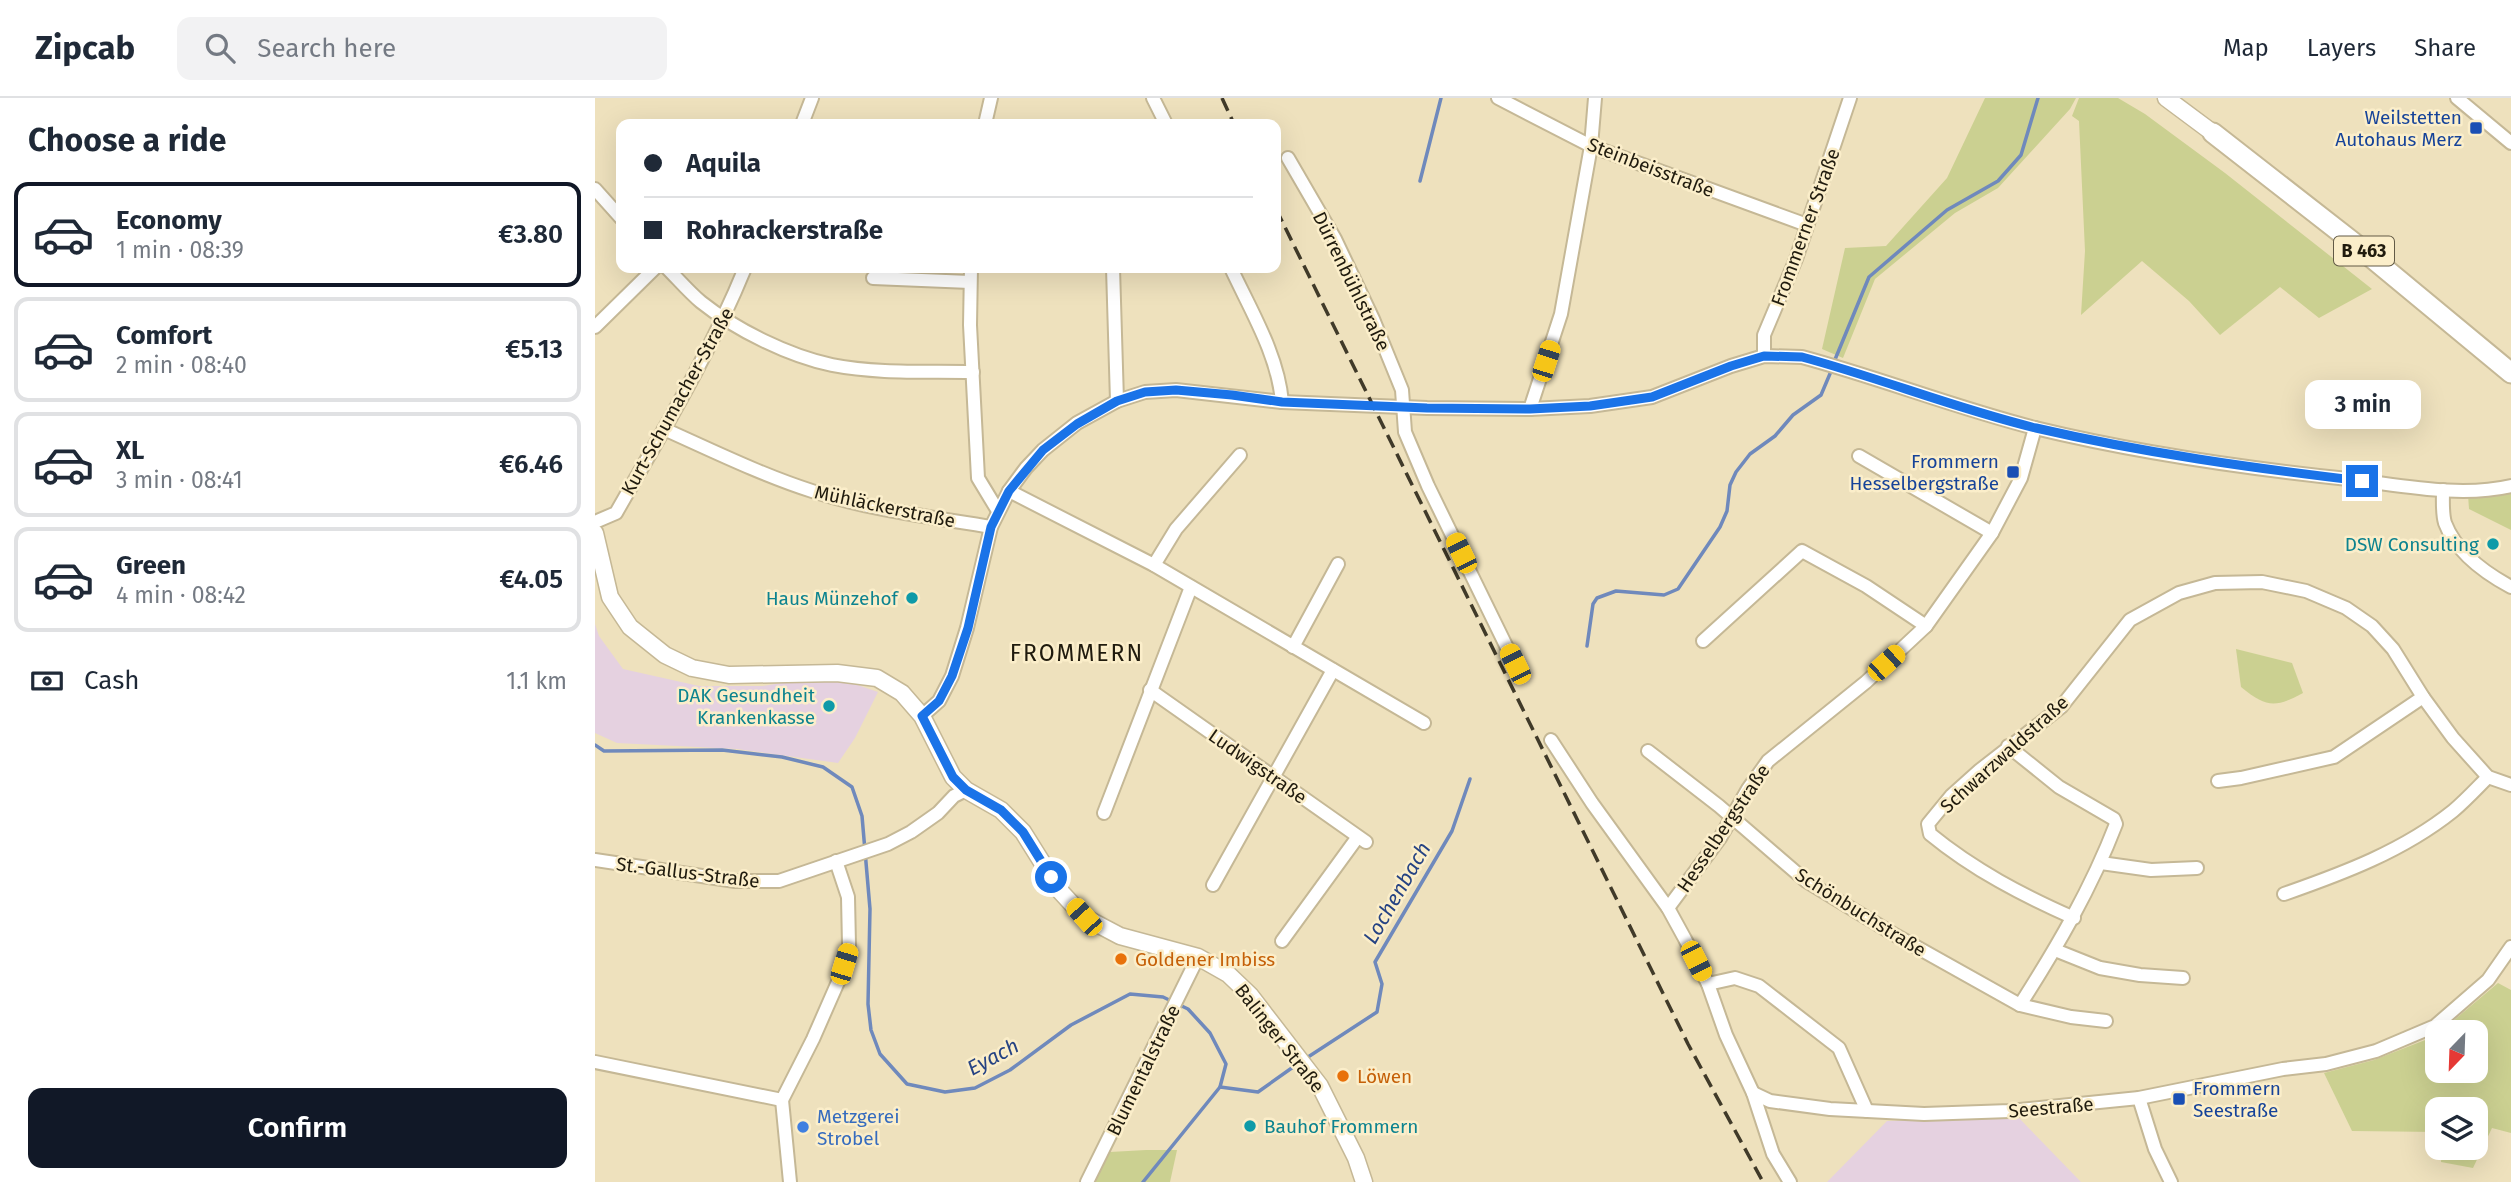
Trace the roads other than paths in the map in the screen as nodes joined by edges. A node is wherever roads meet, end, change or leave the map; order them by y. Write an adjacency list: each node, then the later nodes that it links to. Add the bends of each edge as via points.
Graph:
1 (812, 98): 9 (street)
2 (991, 98): 10 (street)
3 (1153, 98): 11 (street)
4 (1498, 98): 14 (street, Steinbeisstraße)
5 (1595, 98): 14 (street)
6 (1850, 98): 18 (street, Frommerner Straße)
7 (2166, 98): 12 (main road, B 463)
8 (2457, 98): 13 (street)
9 (803, 119)
10 (986, 119)
11 (1163, 119)
12 (2213, 133): 31 (highway, B 463)
13 (2511, 143)
14 (1591, 146): 18 (street, Steinbeisstraße); 35 (street, via 1561,314)
15 (1288, 159): 34 (street, Dürrenbühlstraße, via 1362,296 1402,390)
16 (596, 192): 17 (street)
17 (616, 214)
18 (1807, 225): 29 (street, Frommerner Straße, via 1764,335)
19 (650, 273): 28 (street)
20 (672, 273): 27 (street)
21 (743, 273): 27 (street, Kurt-Schumacher-Straße)
22 (971, 273): 26 (street)
23 (1113, 273): 32 (street)
24 (1233, 273): 33 (street, via 1274,360)
25 (873, 278): 26 (street)
26 (970, 282): 30 (street)
27 (725, 318): 30 (street, via 805,358 833,365); 37 (street, Kurt-Schumacher-Straße)
28 (595, 327)
29 (1764, 356): 35 (street, via 1652,397); 36 (street, via 1826,363)
30 (973, 372): 43 (street, via 978,478)
31 (2511, 373)
32 (1117, 401): 33 (street, via 1145,392 1176,390); 42 (street, via 1043,450)
33 (1282, 402): 34 (street)
34 (1403, 407): 35 (street); 55 (street, Dürrenbühlstraße, via 1405,432 1428,486)
35 (1530, 409)
36 (2035, 428): 41 (street, via 2253,469); 47 (street, Hesselbergstraße, via 2021,478)
37 (664, 429): 44 (street, Kurt-Schumacher-Straße, via 616,513); 45 (street, Mühläckerstraße, via 811,491 898,512)
38 (1240, 455): 49 (street, via 1176,529)
39 (1859, 456): 47 (street)
40 (2511, 486): 41 (street)
41 (2443, 490): 51 (street, via 2445,523 2465,554)
42 (1009, 491): 43 (street); 49 (street)
43 (999, 511): 45 (street)
44 (595, 522)
45 (991, 527): 59 (street, via 952,676 939,701)
46 (595, 533): 59 (main road, Balinger Straße, via 610,597 630,627 665,655 692,668 729,675 837,673 877,678 902,693)
47 (1993, 533): 52 (street, Hesselbergstraße)
48 (1338, 564): 54 (street)
49 (1154, 565): 50 (street)
50 (1191, 587): 54 (street); 57 (street)
51 (2511, 587)
52 (1926, 626): 53 (street, via 1802,551); 70 (street, Hesselbergstraße, via 1768,761)
53 (1703, 641)
54 (1293, 647): 56 (street)
55 (1515, 664)
56 (1333, 670): 60 (street); 65 (street)
57 (1150, 690): 65 (street, Ludwigstraße); 69 (street)
58 (2423, 697): 62 (street, Schwarzwaldstraße, via 2393,649 2372,626 2346,608 2306,591 2262,582 2215,583 2179,593 2130,620 2061,707); 64 (street, Schwarzwaldstraße); 66 (street, via 2335,757)
59 (922, 716): 68 (main road, Balinger Straße, via 953,777)
60 (1424, 723)
61 (1551, 740): 77 (street)
62 (2008, 746): 73 (street, via 2059,787 2114,819); 78 (street, Schwarzwaldstraße, via 1951,796 1928,824 1930,834 1987,875)
63 (1648, 751): 70 (street, Schönbuchstraße)
64 (2488, 777): 67 (street, Schwarzwaldstraße); 76 (street, via 2453,811 2405,844 2352,870)
65 (1275, 778): 75 (street); 79 (street, Ludwigstraße, via 1361,840)
66 (2218, 780)
67 (2511, 785)
68 (966, 790): 71 (street, St.-Gallus-Straße, via 911,832); 82 (main road, Balinger Straße, via 1001,810 1023,832 1060,891 1084,917 1120,936)
69 (1104, 813)
70 (1731, 818): 77 (street, Hesselbergstraße); 85 (street, Schönbuchstraße, via 1806,881)
71 (841, 859): 72 (street, St.-Gallus-Straße, via 779,881 750,883); 90 (street, via 849,945 838,982)
72 (595, 860)
73 (2101, 863): 74 (street, via 2151,870); 78 (street)
74 (2197, 868)
75 (1213, 885)
76 (2284, 894)
77 (1668, 908): 84 (street)
78 (2074, 918): 81 (street)
79 (1282, 941)
80 (2511, 947): 89 (street, Seestraße, via 2489,980 2435,1026 2376,1051)
81 (2055, 950): 83 (street, via 2100,968); 85 (street)
82 (1195, 963): 93 (street, Blumentalstraße); 94 (main road, Balinger Straße, via 1228,974 1250,995 1320,1086)
83 (2183, 978)
84 (1708, 984): 88 (street); 91 (street, via 1735,978 1759,986 1839,1048)
85 (2020, 1005): 86 (street, Schönbuchstraße)
86 (2106, 1021)
87 (595, 1062): 90 (street)
88 (1753, 1093): 91 (street, Seestraße, via 1770,1101); 95 (street, via 1773,1154)
89 (2139, 1098): 91 (street, Seestraße, via 2010,1111); 96 (street, via 2155,1149)
90 (782, 1100): 92 (street)
91 (1867, 1111)
92 (790, 1182)
93 (1087, 1182)
94 (1364, 1182)
95 (1790, 1182)
96 (2172, 1182)

